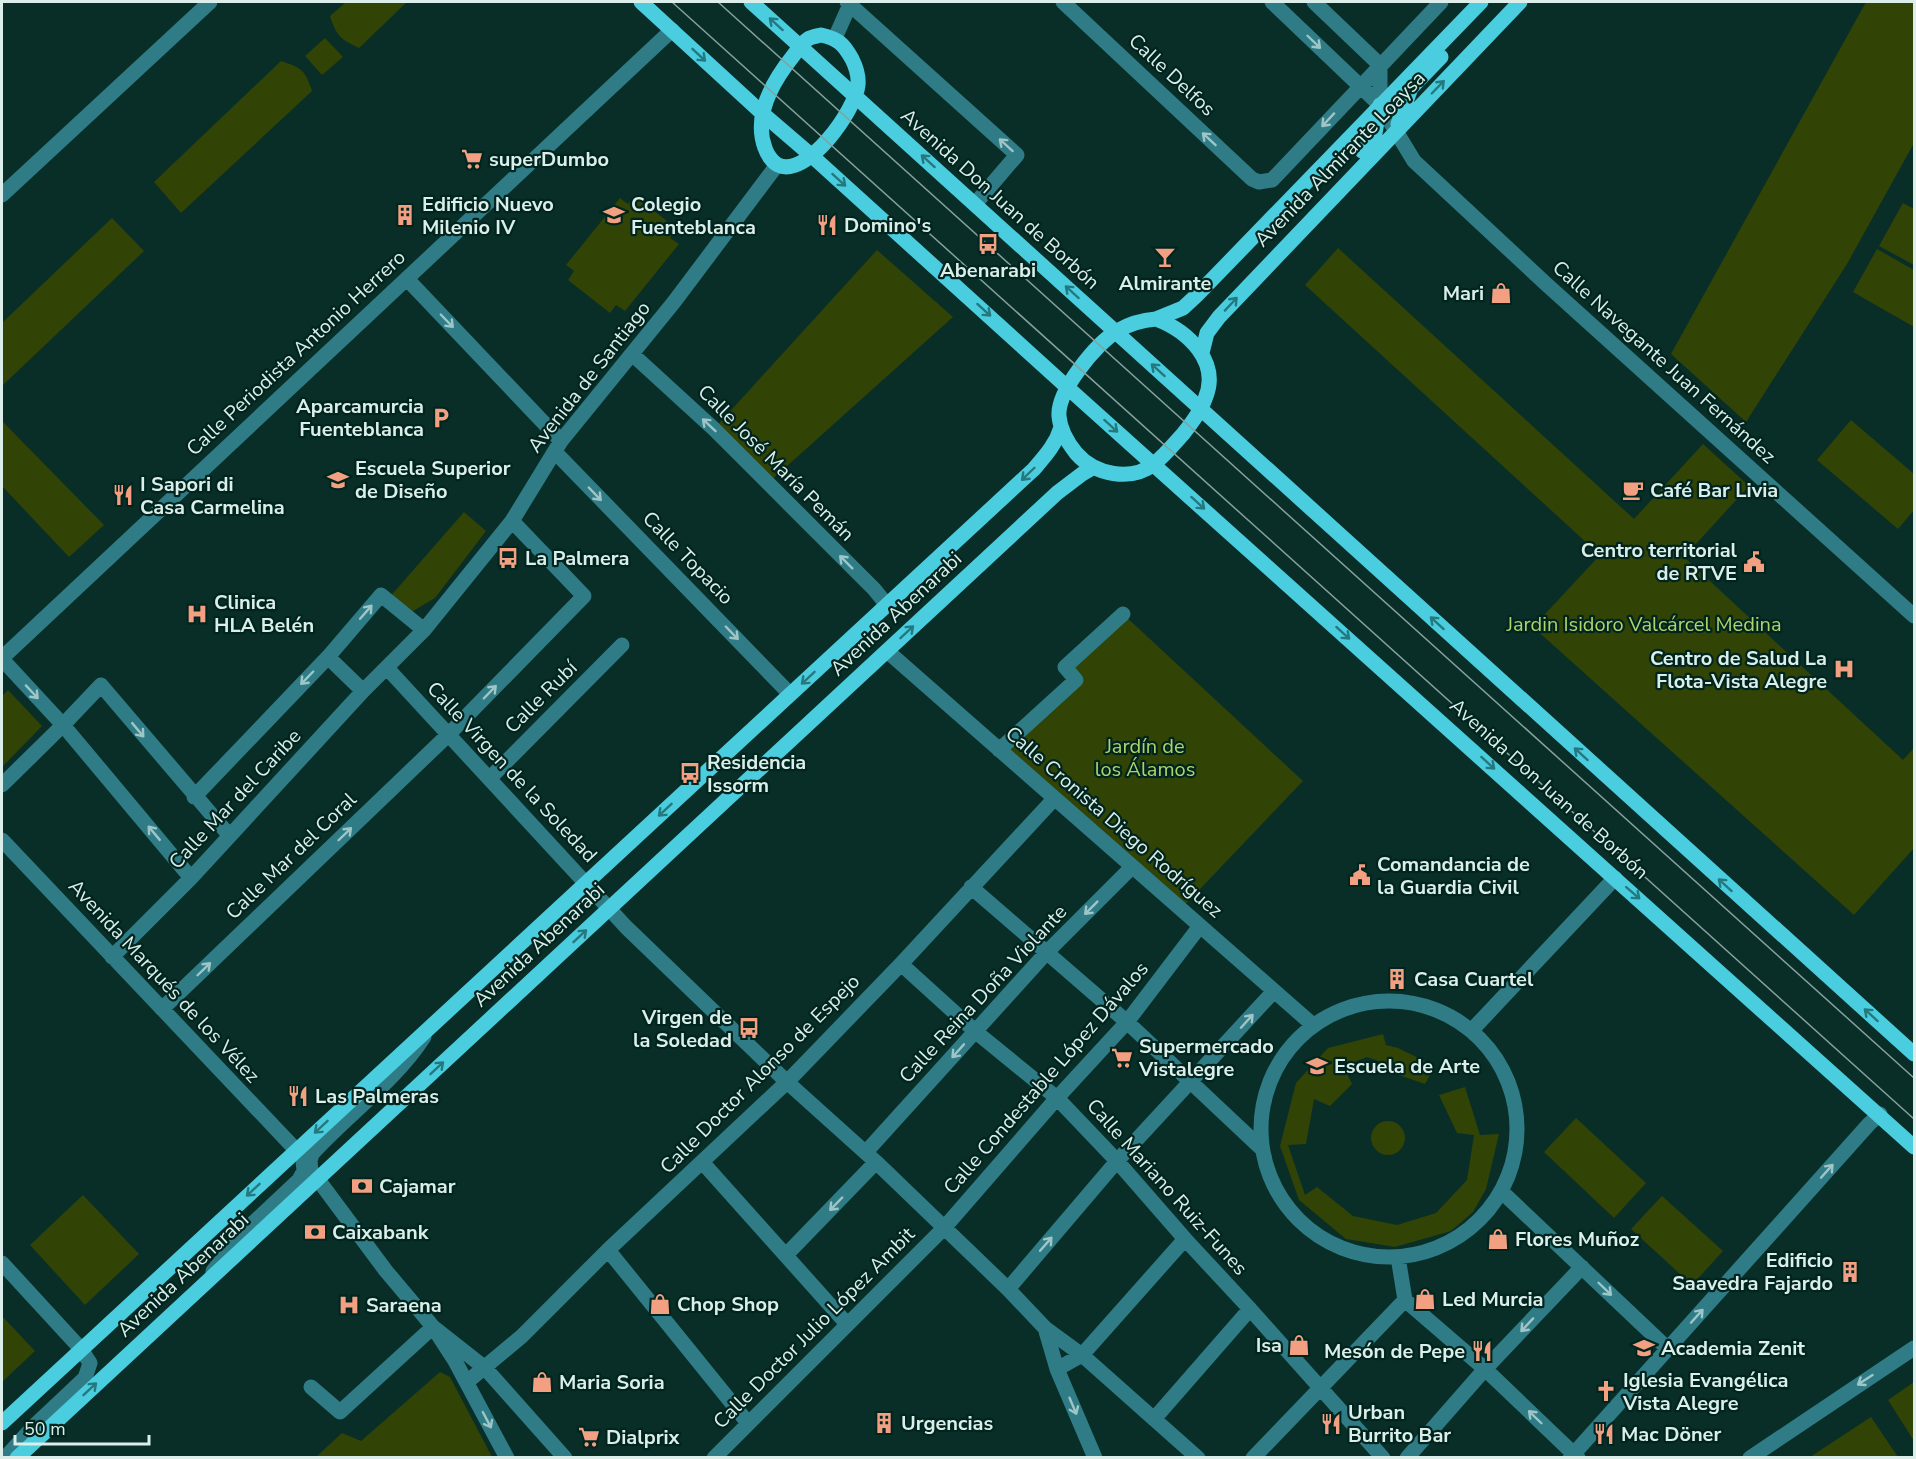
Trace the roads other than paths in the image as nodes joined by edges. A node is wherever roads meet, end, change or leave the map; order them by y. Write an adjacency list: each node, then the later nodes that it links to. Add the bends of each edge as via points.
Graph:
1 (210, 2): 25 (street)
2 (641, 2): 11 (main road, Avenida Don Juan de Borbón)
3 (751, 2): 13 (main road, Avenida Don Juan de Borbón, one-way to 3)
4 (849, 2): 12 (street); 26 (street, one-way to 4, via 1017,155)
5 (1063, 2): 19 (street, Calle Delfos, one-way to 5, via 1272,180 1259,182)
6 (1272, 2): 16 (street, one-way to 16)
7 (1314, 2): 14 (street)
8 (1441, 2): 15 (street)
9 (1520, 2): 22 (main road, Avenida Almirante Loaysa, one-way to 9)
10 (1475, 7): 20 (main road, Avenida Almirante Loaysa); 22 (main road, via 1459,38 1411,88)
11 (672, 30): 21 (main road, Avenida Don Juan de Borbón, one-way to 21); 28 (street, Calle Periodista Antonio Herrero)
12 (835, 38): 13 (main road, via 821,35); 18 (main road, via 843,45 859,76)
13 (801, 46): 18 (main road, Avenida Don Juan de Borbón); 21 (main road, via 778,76)
14 (1364, 50): 15 (street); 16 (street, via 1362,66 1357,70)
15 (1380, 65): 17 (street); 20 (street)
16 (1343, 69): 17 (street)
17 (1360, 86): 19 (street); 20 (street)
18 (856, 97): 23 (main road, via 838,127); 26 (main road, Avenida Don Juan de Borbón, one-way to 18)
19 (1349, 98): 20 (street)
20 (1380, 105): 22 (street, Calle Navegante Juan Fernández); 27 (main road, via 1374,138 1334,182); 29 (main road, Avenida Almirante Loaysa, via 1192,300)
21 (763, 114): 23 (main road, Avenida Don Juan de Borbón); 24 (main road, via 761,138)
22 (1395, 131): 27 (main road, Avenida Almirante Loaysa); 42 (street, Calle Navegante Juan Fernández, via 1414,162)
23 (812, 156): 24 (main road, via 787,168); 33 (main road, Avenida Don Juan de Borbón, one-way to 33)
24 (777, 165): 32 (street, Avenida de Santiago)
25 (2, 195)
26 (975, 204): 30 (main road, Avenida Don Juan de Borbón, one-way to 26)
27 (1303, 227): 31 (main road, Avenida Almirante Loaysa, one-way to 27, via 1210,327)
28 (406, 279): 36 (street, Calle Topacio, one-way to 36); 47 (street, Calle Periodista Antonio Herrero)
29 (1156, 320): 30 (main road, via 1138,322); 31 (main road, via 1185,335)
30 (1116, 332): 33 (main road, via 1090,357); 34 (main road, Avenida Don Juan de Borbón, one-way to 30)
31 (1202, 353): 34 (main road, via 1208,381)
32 (632, 354): 36 (street, Avenida de Santiago); 40 (street, Calle José María Pemán, one-way to 32, via 714,429)
33 (1068, 388): 35 (main road, via 1059,408); 37 (main road, Avenida Don Juan de Borbón, one-way to 37)
34 (1201, 408): 37 (main road); 77 (main road, Avenida Don Juan de Borbón, one-way to 34)
35 (1061, 427): 38 (main road, via 1078,456); 40 (main road, Avenida Abenarabi, one-way to 40, via 1050,451 1034,469)
36 (558, 446): 39 (street, Avenida de Santiago); 50 (street, Calle Topacio, one-way to 50)
37 (1154, 464): 38 (main road, via 1129,475); 62 (main road, Avenida Don Juan de Borbón, one-way to 62)
38 (1094, 467): 45 (main road, Avenida Abenarabi, one-way to 38, via 1057,493)
39 (512, 521): 43 (street, Avenida de Santiago); 52 (street, Calle Mar del Coral, one-way to 39, via 584,596)
40 (886, 605): 50 (main road, Avenida Abenarabi, one-way to 50)
41 (1123, 614): 53 (street, via 1065,667 1077,680)
42 (1914, 616)
43 (424, 630): 46 (street, one-way to 43, via 381,595); 48 (street, Avenida de Santiago)
44 (622, 645): 54 (street, Calle Rubí)
45 (887, 651): 53 (street, Calle Cronista Diego Rodríguez); 65 (main road, Avenida Abenarabi)
46 (328, 657): 49 (street); 56 (street, one-way to 56)
47 (2, 658): 51 (street, one-way to 51)
48 (387, 668): 49 (street, Calle Mar del Caribe); 52 (street, Calle Virgen de la Soledad)
49 (363, 691): 58 (street, Calle Mar del Caribe)
50 (790, 694): 63 (main road, Avenida Abenarabi, one-way to 63)
51 (63, 725): 55 (street); 56 (street, one-way to 56, via 101,685); 61 (street, one-way to 51)
52 (449, 734): 54 (street, Calle Virgen de la Soledad); 71 (street, Calle Mar del Coral, one-way to 52)
53 (999, 750): 57 (street, Calle Cronista Diego Rodríguez)
54 (490, 778): 63 (street, Calle Virgen de la Soledad)
55 (2, 785)
56 (195, 797): 58 (street)
57 (1054, 799): 60 (street, Calle Cronista Diego Rodríguez); 64 (street, Calle Doctor Alonso de Espejo)
58 (229, 835): 61 (street, Calle Mar del Caribe)
59 (2, 840): 68 (street, Avenida Marqués de los Vélez)
60 (1132, 867): 66 (street, Calle Cronista Diego Rodríguez); 67 (street, Calle Reina Doña Violante, one-way to 67)
61 (191, 878): 68 (street, Calle Mar del Caribe)
62 (1615, 878): 75 (street); 81 (main road, Avenida Don Juan de Borbón, one-way to 81)
63 (586, 883): 65 (street, Calle Virgen de la Soledad); 73 (main road, Avenida Abenarabi)
64 (971, 887): 67 (street); 69 (street, Calle Doctor Alonso de Espejo)
65 (609, 909): 78 (street, Calle Virgen de la Soledad); 87 (main road, Avenida Abenarabi, one-way to 65)
66 (1200, 927): 70 (street, Calle Cronista Diego Rodríguez); 72 (street, Calle Condestable López Dávalos)
67 (1047, 952): 72 (street); 76 (street, Calle Reina Doña Violante)
68 (112, 957): 71 (street, Avenida Marqués de los Vélez)
69 (901, 964): 76 (street, Calle Mariano Ruiz-Funes); 78 (street, Calle Doctor Alonso de Espejo)
70 (1274, 991): 74 (street, Calle Cronista Diego Rodríguez); 79 (street, one-way to 70)
71 (162, 1009): 87 (street, Avenida Marqués de los Vélez)
72 (1127, 1022): 79 (street); 80 (street, Calle Condestable López Dávalos)
73 (432, 1025): 87 (main road, Avenida Abenarabi, one-way to 87); 87 (street, via 404,1064 314,1151)
74 (1313, 1025): 75 (street, via 1343,1009 1376,1001 1399,1001 1443,1012); 83 (street, via 1287,1050 1270,1080 1261,1114)
75 (1472, 1030): 88 (street, via 1502,1066 1516,1108 1516,1144)
76 (976, 1032): 80 (street, Calle Mariano Ruiz-Funes); 84 (street, Calle Reina Doña Violante, one-way to 84)
77 (1914, 1054)
78 (787, 1082): 84 (street, Calle Virgen de la Soledad); 86 (street, Calle Doctor Alonso de Espejo)
79 (1190, 1084): 83 (street); 85 (street)
80 (1057, 1098): 85 (street, Calle Mariano Ruiz-Funes); 89 (street, Calle Condestable López Dávalos)
81 (1880, 1114): 82 (main road, Avenida Don Juan de Borbón); 103 (street, one-way to 81)
82 (1914, 1147)
83 (1262, 1149): 93 (street, via 1273,1185 1294,1217 1324,1240 1360,1254)
84 (871, 1157): 89 (street, Calle Virgen de la Soledad); 92 (street, Calle Reina Doña Violante, one-way to 92)
85 (1117, 1161): 90 (street, Calle Mariano Ruiz-Funes); 97 (street, one-way to 85)
86 (703, 1163): 91 (street, Calle Doctor Alonso de Espejo); 92 (street)
87 (307, 1165): 96 (main road, Avenida Abenarabi); 96 (street, via 299,1180 228,1250); 101 (street, Avenida Marqués de los Vélez); 105 (main road, Avenida Abenarabi, one-way to 105)
88 (1501, 1191): 93 (street, via 1466,1230 1439,1247); 95 (street)
89 (944, 1227): 97 (street, Calle Virgen de la Soledad); 100 (street, Calle Doctor Julio López Ambit)
90 (1185, 1239): 99 (street, Calle Mariano Ruiz-Funes); 106 (street)
91 (608, 1250): 107 (street, Calle Doctor Alonso de Espejo); 115 (street)
92 (786, 1255): 100 (street)
93 (1398, 1257): 98 (street)
94 (2, 1263): 105 (street)
95 (1582, 1267): 103 (street, one-way to 103); 109 (street, one-way to 109)
96 (200, 1288): 118 (main road, Avenida Abenarabi, one-way to 96)
97 (1008, 1289): 102 (street, Calle Virgen de la Soledad)
98 (1405, 1300): 109 (street); 112 (street)
99 (1250, 1309): 112 (street, Calle Mariano Ruiz-Funes); 113 (street)
100 (847, 1324): 115 (street, Calle Doctor Julio López Ambit)
101 (433, 1327): 107 (street, Avenida Marqués de los Vélez); 110 (street); 111 (street, via 340,1412)
102 (1046, 1328): 106 (street, Calle Virgen de la Soledad); 108 (street)
103 (1668, 1348): 116 (street)
104 (1914, 1348): 127 (street, one-way to 127)
105 (81, 1349): 114 (main road, Avenida Abenarabi); 117 (street, via 90,1364 85,1378)
106 (1082, 1355): 108 (street); 113 (street, Calle Virgen de la Soledad)
107 (485, 1368): 110 (street, Calle Doctor Alonso de Espejo); 120 (street, Avenida Marqués de los Vélez)
108 (1056, 1369): 122 (street, one-way to 122)
109 (1485, 1369): 116 (street, one-way to 109); 126 (street)
110 (467, 1382): 119 (street, one-way to 119)
111 (311, 1387)
112 (1322, 1388): 124 (street); 125 (street, Calle Mariano Ruiz-Funes)
113 (1154, 1419): 123 (street, Calle Virgen de la Soledad)
114 (2, 1423)
115 (748, 1423): 121 (street, Calle Doctor Julio López Ambit)
116 (1574, 1456)
117 (5, 1458)
118 (17, 1458)
119 (507, 1458)
120 (565, 1458)
121 (714, 1458)
122 (1095, 1458)
123 (1198, 1458)
124 (1253, 1458)
125 (1383, 1458)
126 (1407, 1458)
127 (1750, 1458)

